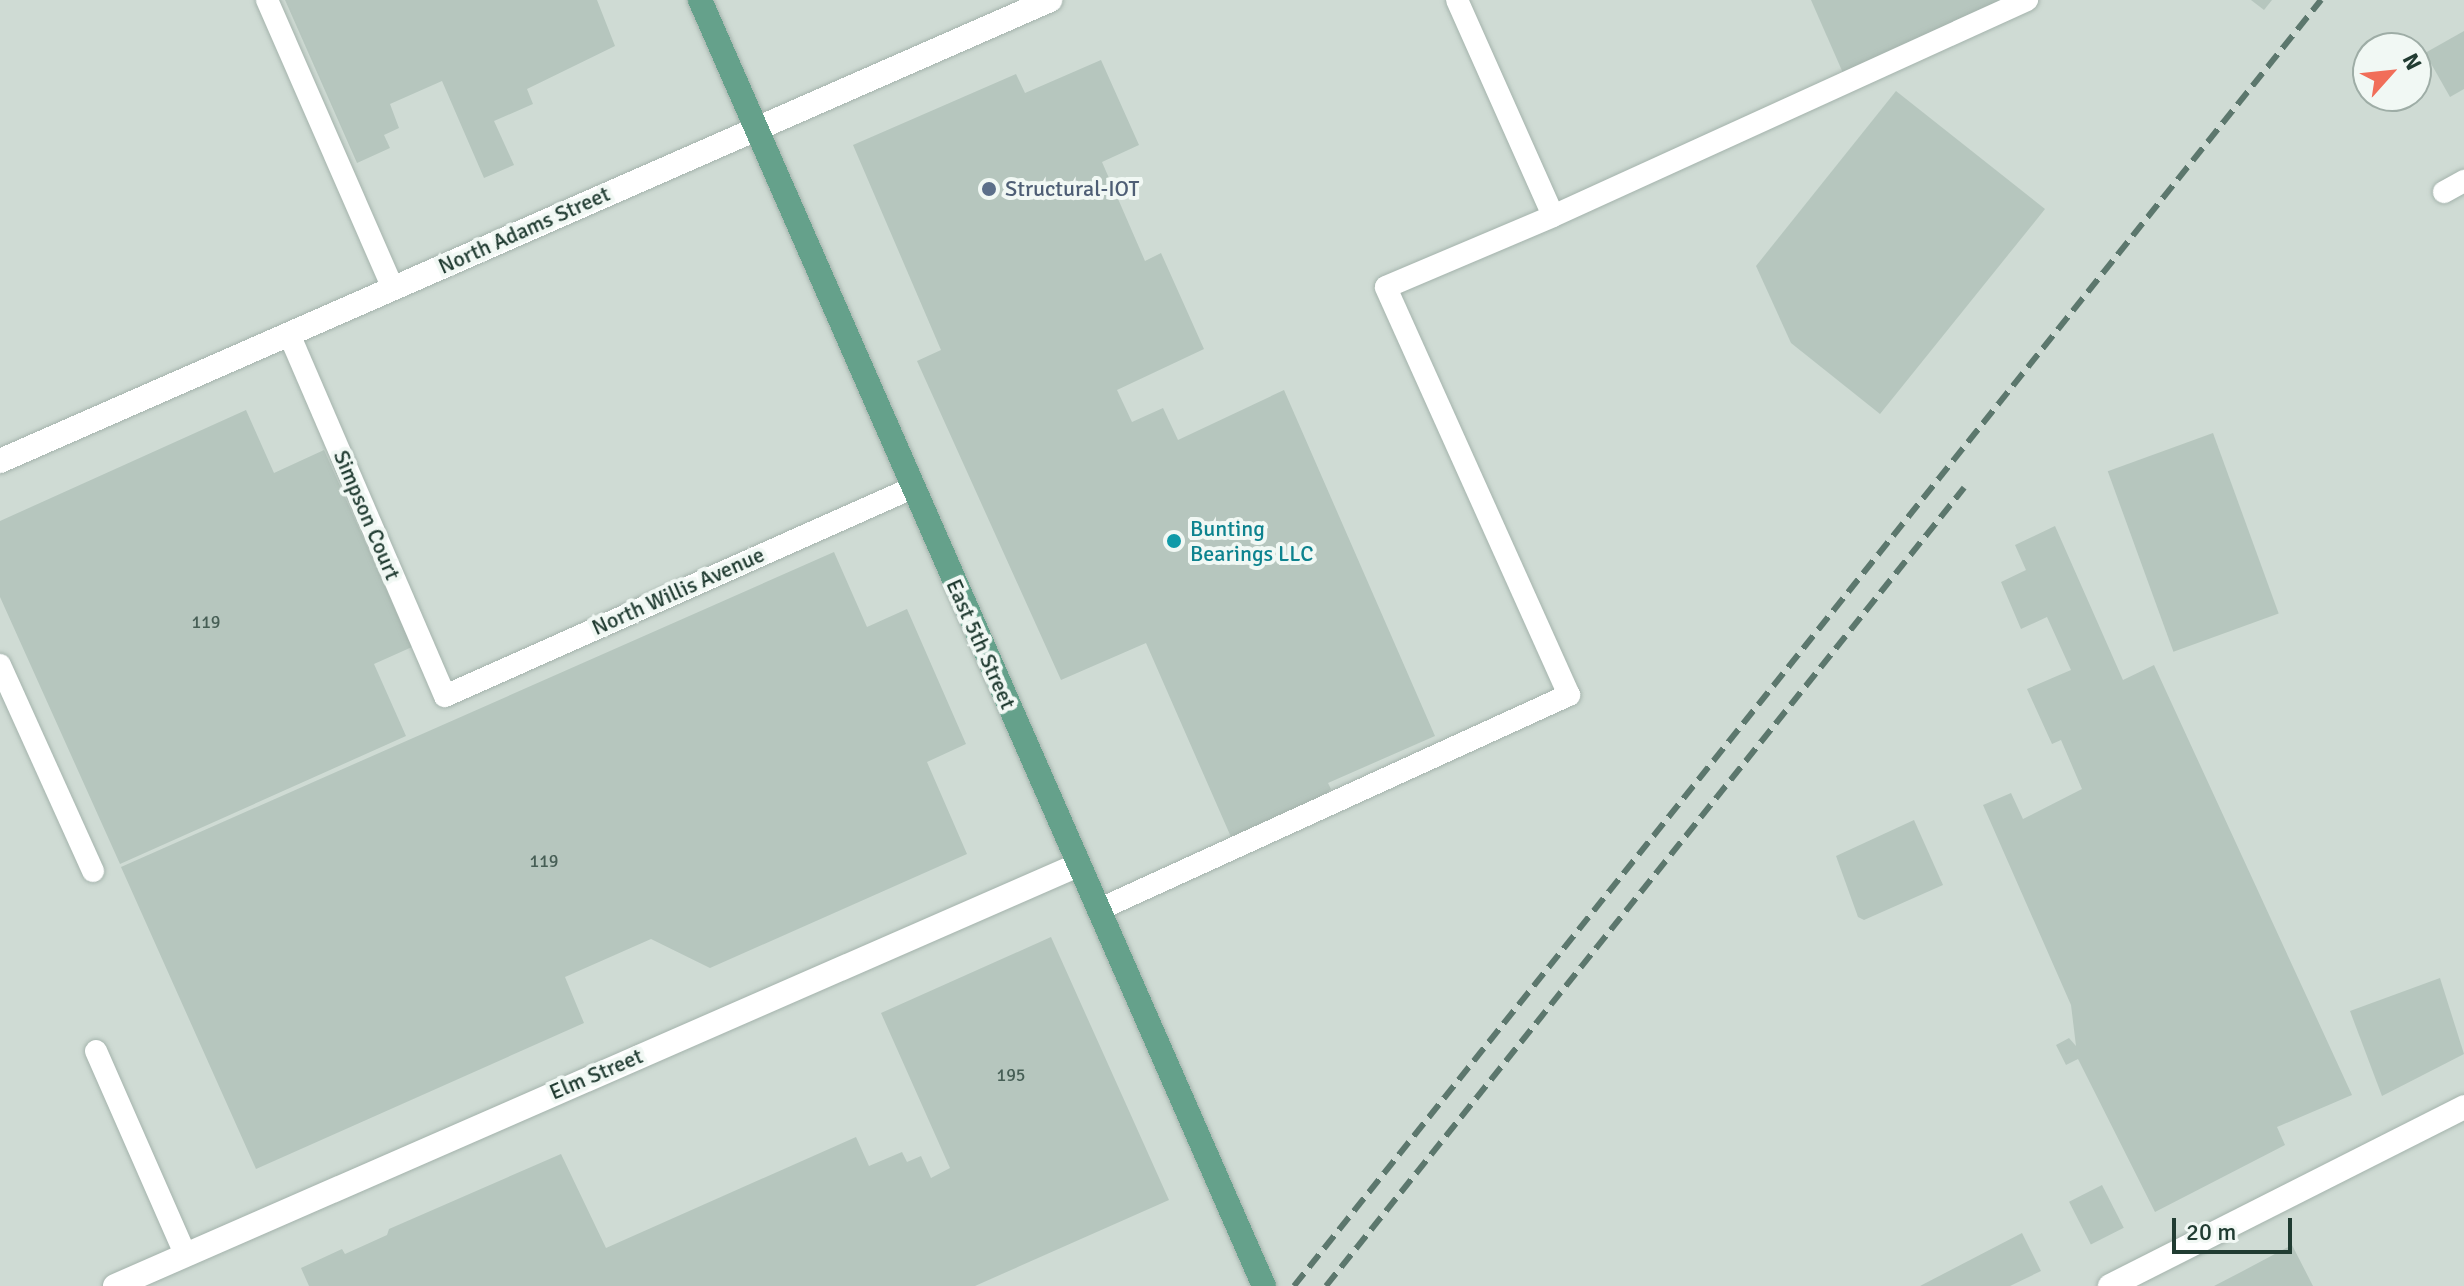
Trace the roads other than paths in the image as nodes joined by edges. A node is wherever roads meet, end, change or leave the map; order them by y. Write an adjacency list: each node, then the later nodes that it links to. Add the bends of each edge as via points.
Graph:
1 (267, 0): 10 (lane)
2 (700, 0): 6 (main road, East 5th Street)
3 (1050, 0): 6 (street, North Adams Street)
4 (1457, 0): 9 (lane)
5 (2027, 0): 9 (lane)
6 (755, 128): 10 (street, North Adams Street); 13 (main road, East 5th Street)
7 (2464, 181): 8 (lane)
8 (2444, 192)
9 (1553, 216): 18 (lane, via 1386,287 1569,695)
10 (393, 288): 11 (street, North Adams Street)
11 (289, 334): 12 (street, North Adams Street); 15 (lane, Simpson Court)
12 (0, 461)
13 (912, 488): 15 (lane, North Willis Avenue); 16 (main road, East 5th Street)
14 (0, 665): 17 (lane)
15 (445, 696)
16 (1078, 865): 18 (main road, East 5th Street); 21 (street, Elm Street)
17 (93, 871)
18 (1098, 910): 23 (main road, East 5th Street)
19 (96, 1051): 21 (lane)
20 (2464, 1107): 24 (street)
21 (185, 1254): 22 (street, Elm Street)
22 (115, 1286)
23 (1264, 1286)
24 (2110, 1286)

